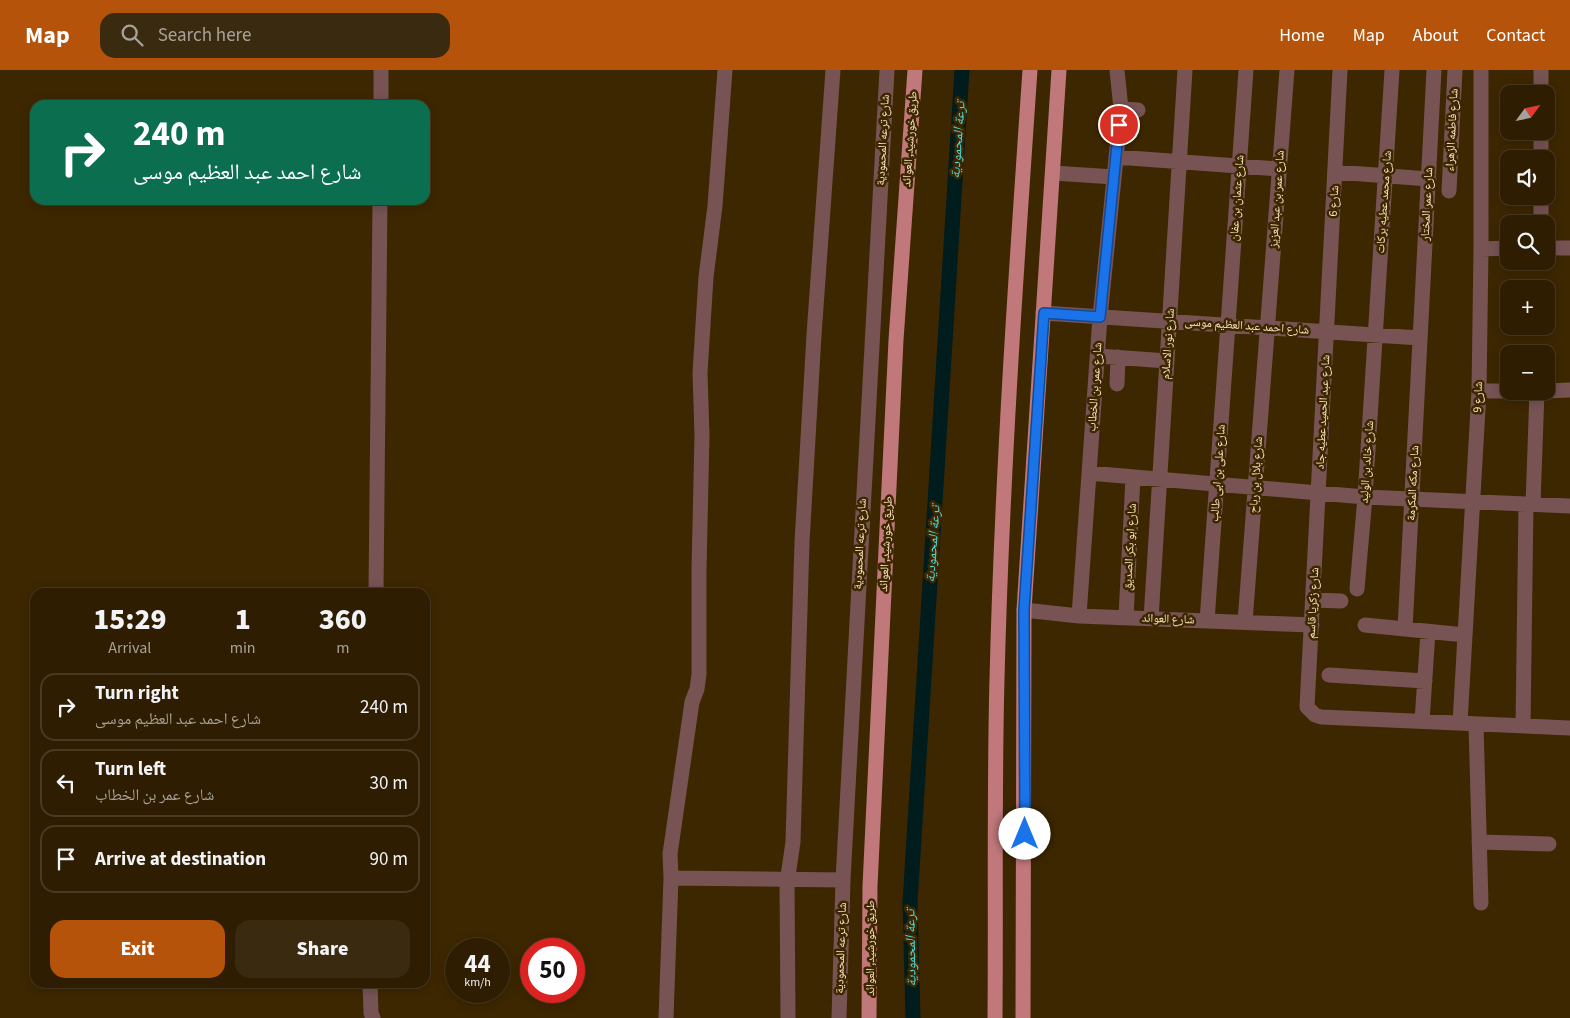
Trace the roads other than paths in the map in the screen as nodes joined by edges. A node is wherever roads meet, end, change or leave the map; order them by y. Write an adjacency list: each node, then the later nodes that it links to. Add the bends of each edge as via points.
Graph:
1 (381, 70): 19 (street)
2 (725, 70): 88 (street, via 700,373 699,674 670,854)
3 (833, 70): 89 (street, via 802,542 793,842)
4 (887, 70): 90 (street, شارع ترعه المحمودية)
5 (915, 70): 97 (main road, طريق خورشيد, العوائد, via 896,340 877,727 870,886)
6 (1030, 70): 98 (main road, via 1012,350 997,681)
7 (1059, 70): 27 (main road)
8 (1117, 70): 20 (street, شارع عمر بن الخطاب)
9 (1185, 70): 23 (street, شارع نور الاسلام)
10 (1246, 70): 24 (street, شارع عثمان بن عفان)
11 (1287, 70): 25 (street, شارع عمر بن عبد العزيز)
12 (1340, 70): 26 (street, شارع 6)
13 (1392, 70): 28 (street, شارع محمد عطيه بركات)
14 (1434, 70): 30 (street, شارع عمر المختار)
15 (1455, 70): 31 (street, شارع فاطمه الزهراء)
16 (1481, 70): 33 (street, شارع 9)
17 (1541, 70): 18 (street)
18 (1541, 85)
19 (381, 100)
20 (1121, 109): 21 (street); 22 (street, شارع عمر بن الخطاب)
21 (1138, 110)
22 (1116, 158): 23 (street); 29 (street, شارع عمر بن الخطاب)
23 (1179, 162): 24 (street); 39 (street, شارع نور الاسلام)
24 (1240, 166): 25 (street); 40 (street, شارع عثمان بن عفان)
25 (1279, 169): 41 (street, شارع عمر بن عبد العزيز)
26 (1335, 172): 28 (street); 42 (street, شارع 6)
27 (1053, 173): 29 (street); 37 (main road)
28 (1385, 176): 30 (street); 43 (street, شارع محمد عطيه بركات)
29 (1114, 177): 38 (street, شارع عمر بن الخطاب)
30 (1429, 179): 44 (street, شارع عمر المختار)
31 (1449, 191)
32 (380, 205): 65 (street)
33 (1481, 248): 34 (street); 52 (street, شارع 9)
34 (1500, 248)
35 (1555, 248): 36 (street)
36 (1570, 248)
37 (1044, 313): 38 (street, شارع احمد عبد العظيم موسى); 69 (main road)
38 (1100, 317): 39 (street, شارع احمد عبد العظيم موسى); 45 (street, شارع عمر بن الخطاب)
39 (1170, 322): 40 (street, شارع احمد عبد العظيم موسى); 47 (street, شارع نور الاسلام)
40 (1228, 325): 41 (street, شارع احمد عبد العظيم موسى); 57 (street, شارع على بن ابى طالب)
41 (1268, 328): 42 (street, شارع احمد عبد العظيم موسى); 58 (street, شارع بلال بن رباح)
42 (1328, 332): 43 (street, شارع احمد عبد العظيم موسى); 59 (street, شارع عبد الحميد عطيه جاد)
43 (1375, 335): 44 (street, شارع احمد عبد العظيم موسى); 60 (street, شارع خالد بن الوليد)
44 (1420, 338): 61 (street, شارع مكه المكرمة)
45 (1098, 356): 46 (street); 54 (street, شارع عمر بن الخطاب)
46 (1118, 357): 47 (street); 48 (street)
47 (1167, 361): 56 (street, شارع نور الاسلام)
48 (1117, 384)
49 (1570, 390): 51 (street)
50 (1500, 391): 52 (street)
51 (1555, 391)
52 (1479, 392): 62 (street, شارع 9)
53 (1536, 400): 63 (street)
54 (1089, 474): 55 (street); 70 (street, شارع عمر بن الخطاب)
55 (1133, 477): 56 (street); 71 (street, شارع ابو بكر الصديق)
56 (1160, 479): 57 (street); 72 (street, شارع نور الاسلام)
57 (1217, 484): 58 (street); 73 (street, شارع على بن ابى طالب)
58 (1255, 488): 59 (street); 74 (street, شارع بلال بن رباح)
59 (1319, 493): 60 (street); 67 (street, شارع زكريا قاسم)
60 (1365, 497): 61 (street); 66 (street, شارع خالد بن الوليد)
61 (1412, 499): 62 (street); 77 (street, شارع مكه المكرمة)
62 (1474, 502): 63 (street); 79 (street, شارع 9)
63 (1529, 504): 64 (street); 84 (street)
64 (1570, 506)
65 (376, 588)
66 (1357, 589)
67 (1313, 600): 68 (street); 75 (street, شارع زكريا قاسم)
68 (1340, 601)
69 (1024, 610): 70 (street, شارع العوائد); 99 (main road)
70 (1079, 616): 71 (street, شارع العوائد)
71 (1126, 618): 72 (street, شارع العوائد)
72 (1151, 619): 73 (street, شارع العوائد)
73 (1207, 621): 74 (street, شارع العوائد)
74 (1245, 622): 75 (street, شارع العوائد)
75 (1312, 625): 82 (street, شارع زكريا قاسم, via 1307,706 1310,712 1321,717)
76 (1365, 625): 77 (street)
77 (1405, 629): 78 (street)
78 (1428, 632): 79 (street); 81 (street)
79 (1465, 635): 83 (street, شارع 9)
80 (1330, 675): 81 (street)
81 (1425, 681): 82 (street)
82 (1422, 721): 83 (street)
83 (1468, 724): 84 (street); 86 (street, شارع 9)
84 (1523, 726): 85 (street)
85 (1570, 728)
86 (1479, 842): 87 (street); 91 (street, شارع 9)
87 (1549, 844)
88 (671, 878): 89 (street); 94 (street)
89 (788, 879): 90 (street); 95 (street)
90 (843, 880): 96 (street, شارع ترعه المحمودية)
91 (1480, 903)
92 (370, 988): 93 (street)
93 (372, 1018)
94 (666, 1018)
95 (788, 1018)
96 (839, 1018)
97 (869, 1018)
98 (995, 1018)
99 (1023, 1018)

